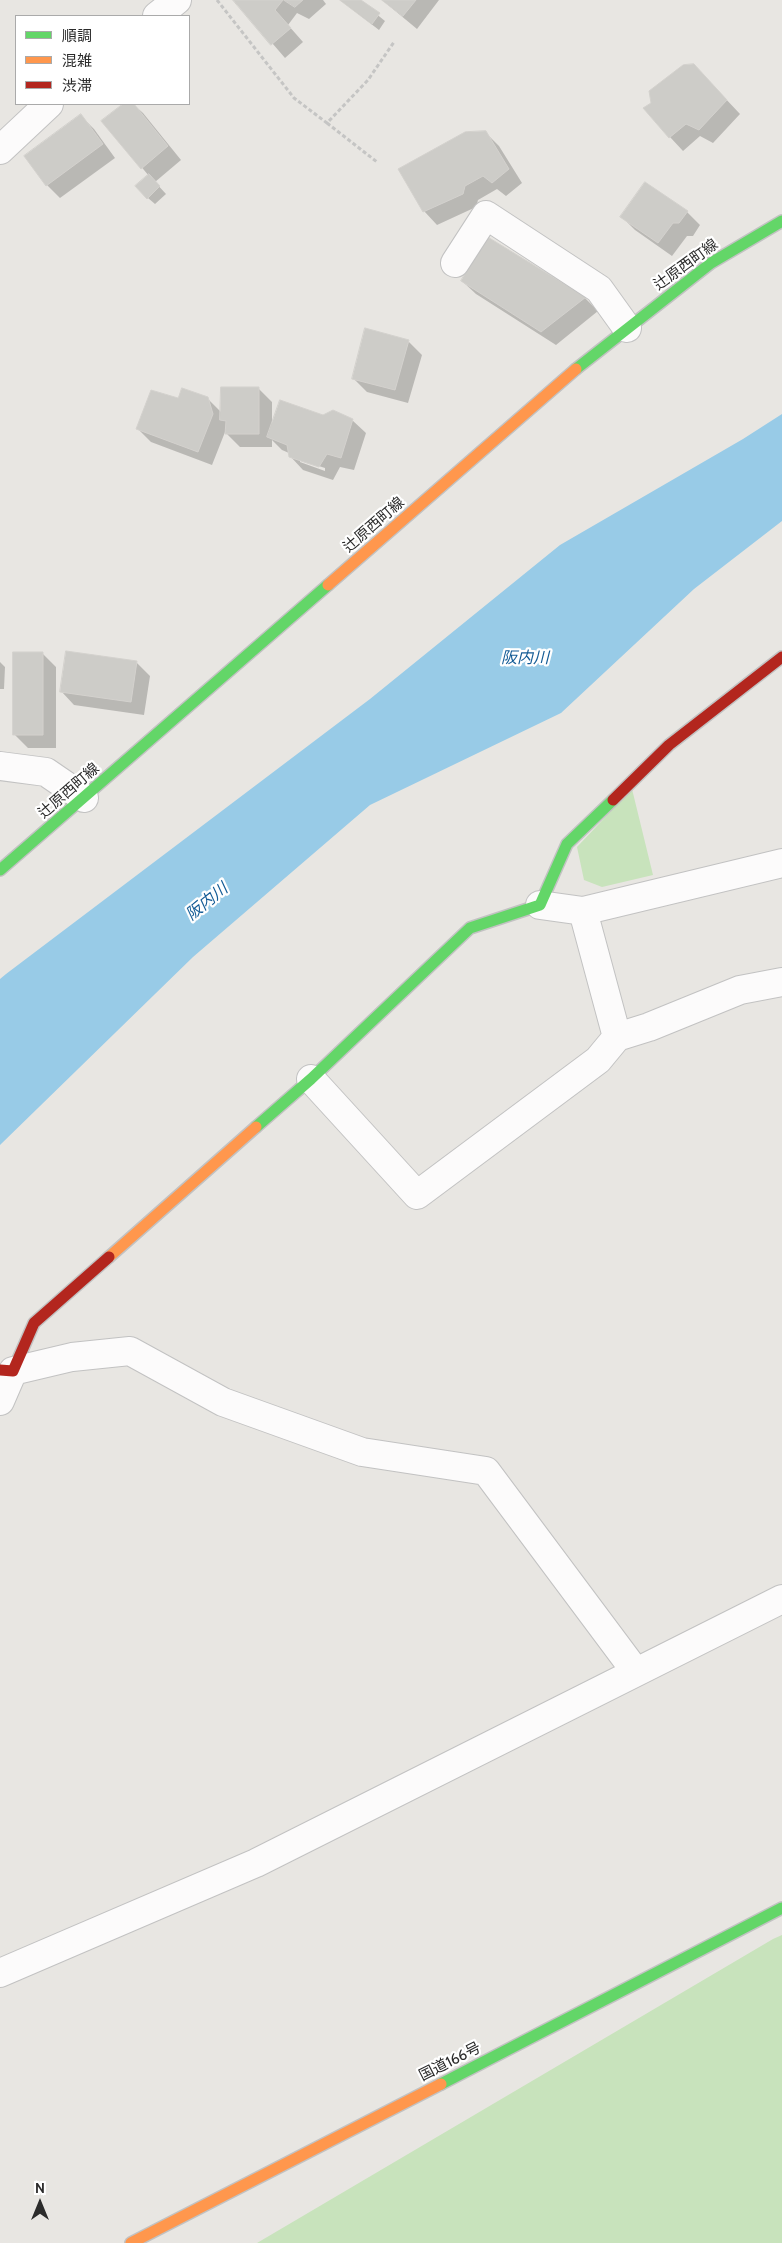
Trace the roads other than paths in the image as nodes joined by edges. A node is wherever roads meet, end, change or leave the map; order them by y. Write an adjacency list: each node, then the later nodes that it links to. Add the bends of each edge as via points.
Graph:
1 (177, 0): 2 (street)
2 (158, 15)
3 (48, 105): 4 (street)
4 (0, 150)
5 (782, 221): 7 (main road, 辻原西町線, via 711,263)
6 (455, 262): 7 (street, via 486,214 599,289)
7 (627, 328): 10 (main road, 辻原西町線, via 600,348)
8 (782, 657): 13 (main road, via 669,745 567,844)
9 (0, 766): 10 (street, via 46,772)
10 (84, 798): 12 (main road, 辻原西町線)
11 (782, 863): 14 (street)
12 (0, 870)
13 (540, 905): 14 (street); 17 (main road, via 470,928)
14 (583, 911): 16 (street)
15 (782, 982): 16 (street, via 740,990)
16 (617, 1037): 17 (street, via 598,1060 417,1195)
17 (311, 1079): 18 (main road, via 34,1323)
18 (6, 1371): 19 (street); 21 (street, via 72,1357 130,1351 223,1402 362,1452 486,1471)
19 (0, 1401)
20 (782, 1598): 21 (street)
21 (636, 1672): 23 (street, via 256,1863)
22 (782, 1908): 24 (main road, 国道166号)
23 (0, 1972)
24 (131, 2243)

